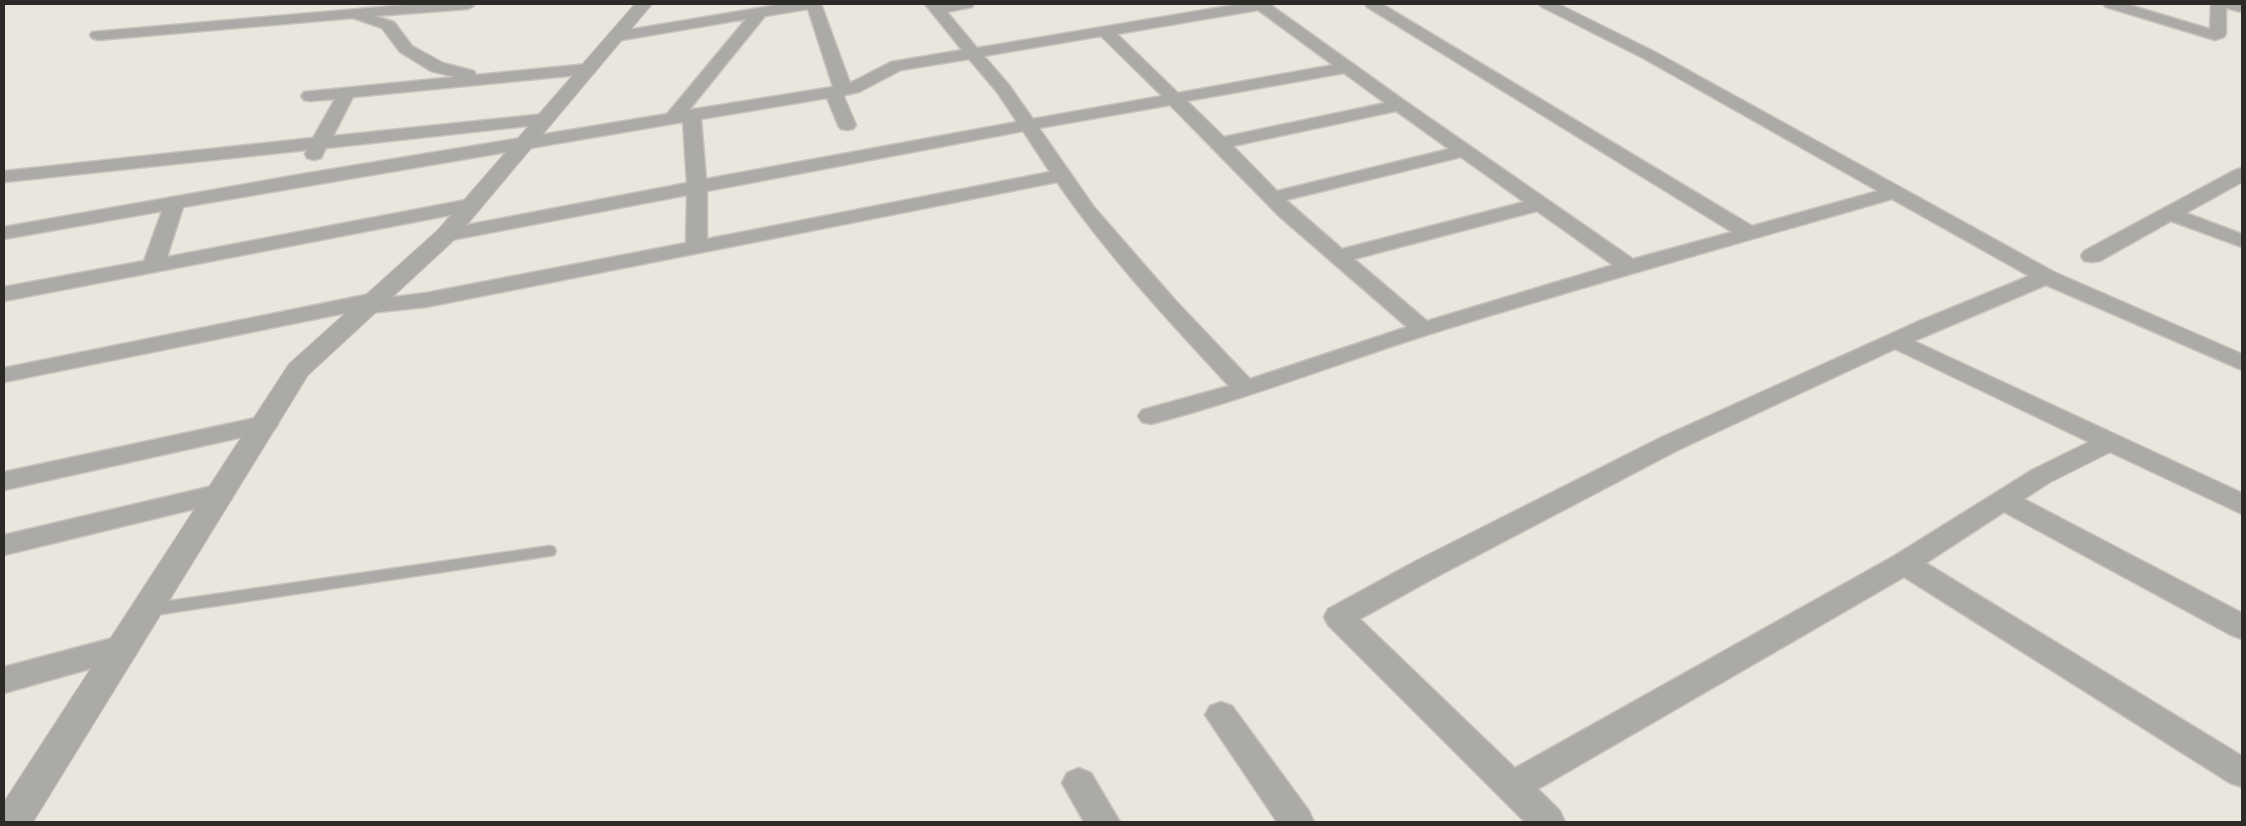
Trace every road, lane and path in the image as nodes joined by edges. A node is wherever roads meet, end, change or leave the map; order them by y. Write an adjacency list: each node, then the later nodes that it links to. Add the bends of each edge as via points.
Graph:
1 (467, 4): 14 (street)
2 (644, 4): 18 (street)
3 (809, 4): 15 (street)
4 (814, 4): 24 (street, via 842,86)
5 (967, 4): 12 (street)
6 (1264, 4): 16 (street); 20 (street)
7 (1372, 4): 49 (street)
8 (1547, 4): 42 (street, via 1649,55)
9 (2111, 4): 10 (street, via 2215,35 2218,34)
10 (2218, 4)
11 (2228, 4): 13 (street)
12 (934, 6): 19 (street)
13 (2242, 7)
14 (358, 9): 17 (street); 22 (street, via 366,20 388,25 403,46 430,64)
15 (761, 11): 18 (street); 30 (street)
16 (1105, 31): 19 (street); 26 (street)
17 (98, 35)
18 (616, 36): 21 (street)
19 (970, 52): 24 (street, via 898,66); 32 (street, via 1003,89)
20 (1348, 67): 26 (street); 27 (street)
21 (588, 69): 22 (street); 29 (street)
22 (485, 79): 23 (street)
23 (347, 92): 25 (street); 35 (street)
24 (838, 92): 28 (street); 31 (street, via 835,96)
25 (310, 96)
26 (1174, 98): 32 (street); 34 (street)
27 (1399, 105): 34 (street); 36 (street)
28 (692, 116): 30 (street); 41 (street)
29 (545, 119): 33 (street); 35 (street)
30 (672, 120): 33 (street)
31 (847, 125)
32 (1026, 125): 38 (street); 41 (street)
33 (525, 143): 40 (street); 46 (street)
34 (1220, 143): 43 (street)
35 (319, 144): 39 (street); 40 (street)
36 (1464, 151): 43 (street); 45 (street)
37 (2242, 174): 47 (street)
38 (1062, 175): 52 (street); 64 (street, via 1087,211 1161,298)
39 (5, 177)
40 (303, 180): 44 (street)
41 (697, 187): 50 (street); 52 (street)
42 (1895, 192): 49 (street); 57 (street)
43 (1272, 198): 54 (street)
44 (175, 202): 48 (street); 55 (street)
45 (1539, 204): 54 (street); 56 (street)
46 (471, 205): 50 (street); 55 (street)
47 (2170, 214): 51 (street); 53 (street)
48 (4, 233)
49 (1749, 233): 56 (street)
50 (446, 235): 59 (street)
51 (2242, 241)
52 (696, 247): 59 (street, via 426,300)
53 (2092, 256)
54 (1338, 258): 60 (street)
55 (153, 266): 58 (street)
56 (1630, 266): 60 (street)
57 (2046, 277): 61 (street); 62 (street)
58 (4, 294)
59 (372, 303): 63 (street); 66 (street, via 298,370)
60 (1423, 330): 64 (street)
61 (1896, 341): 67 (street); 82 (street, via 1669,444 1339,617)
62 (2242, 363)
63 (4, 374)
64 (1246, 389): 65 (street)
65 (1151, 416)
66 (265, 424): 68 (street); 69 (street)
67 (2112, 441): 70 (street, via 2041,476); 71 (street)
68 (4, 481)
69 (221, 492): 72 (street); 75 (street)
70 (2003, 500): 74 (street); 76 (street)
71 (2242, 504)
72 (4, 545)
73 (549, 551): 75 (lane)
74 (1904, 563): 80 (street); 82 (street)
75 (146, 610): 77 (street)
76 (2242, 627)
77 (124, 647): 78 (street); 83 (street)
78 (4, 680)
79 (1221, 715): 85 (street)
80 (2242, 773)
81 (1079, 783): 84 (street)
82 (1512, 786): 86 (street)
83 (12, 822)
84 (1103, 822)
85 (1297, 822)
86 (1548, 822)

